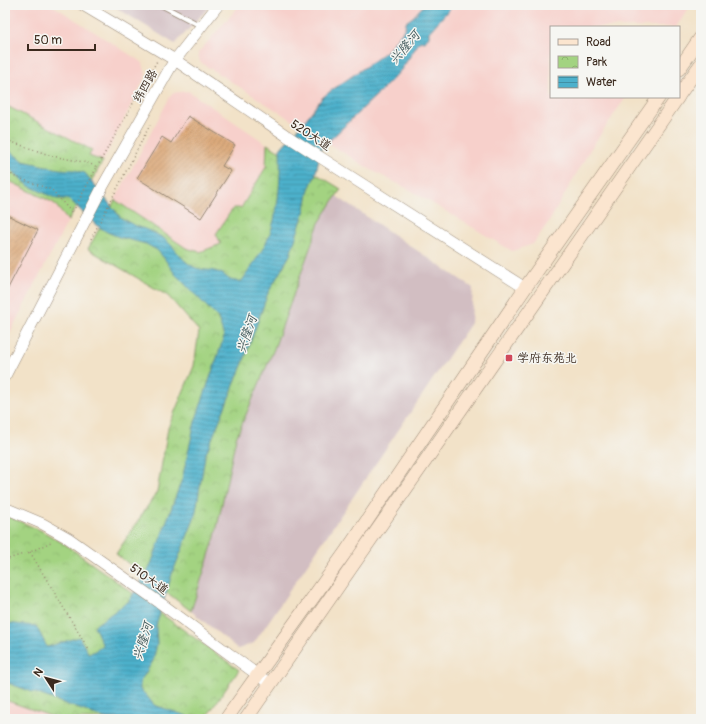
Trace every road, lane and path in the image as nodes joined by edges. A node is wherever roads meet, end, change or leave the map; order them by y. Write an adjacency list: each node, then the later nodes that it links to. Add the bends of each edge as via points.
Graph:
1 (83, 5): 6 (street, 520大道)
2 (161, 5): 4 (lane)
3 (218, 5): 4 (street, 纬四路)
4 (202, 26): 6 (street, 纬四路)
5 (701, 37): 9 (main road)
6 (175, 60): 18 (street, 520大道, via 287,136); 19 (street, 纬四路, via 102,186)
7 (157, 61): 16 (path)
8 (701, 64): 10 (main road)
9 (680, 68)
10 (680, 93)
11 (658, 98): 18 (main road)
12 (677, 98): 26 (main road)
13 (152, 121): 17 (path)
14 (5, 136): 16 (path, via 9,141 52,156)
15 (5, 167): 16 (path, via 13,176 52,190 72,213)
16 (97, 167)
17 (91, 239)
18 (525, 288): 25 (main road, via 347,550)
19 (5, 376)
20 (5, 508): 25 (street, 510大道, via 68,538)
21 (56, 539): 22 (path)
22 (30, 552): 23 (path); 24 (path)
23 (5, 560)
24 (89, 650)
25 (258, 674): 26 (street, 510大道); 29 (main road)
26 (270, 684): 30 (main road)
27 (5, 716): 28 (lane)
28 (14, 719)
29 (226, 719)
30 (246, 719)

